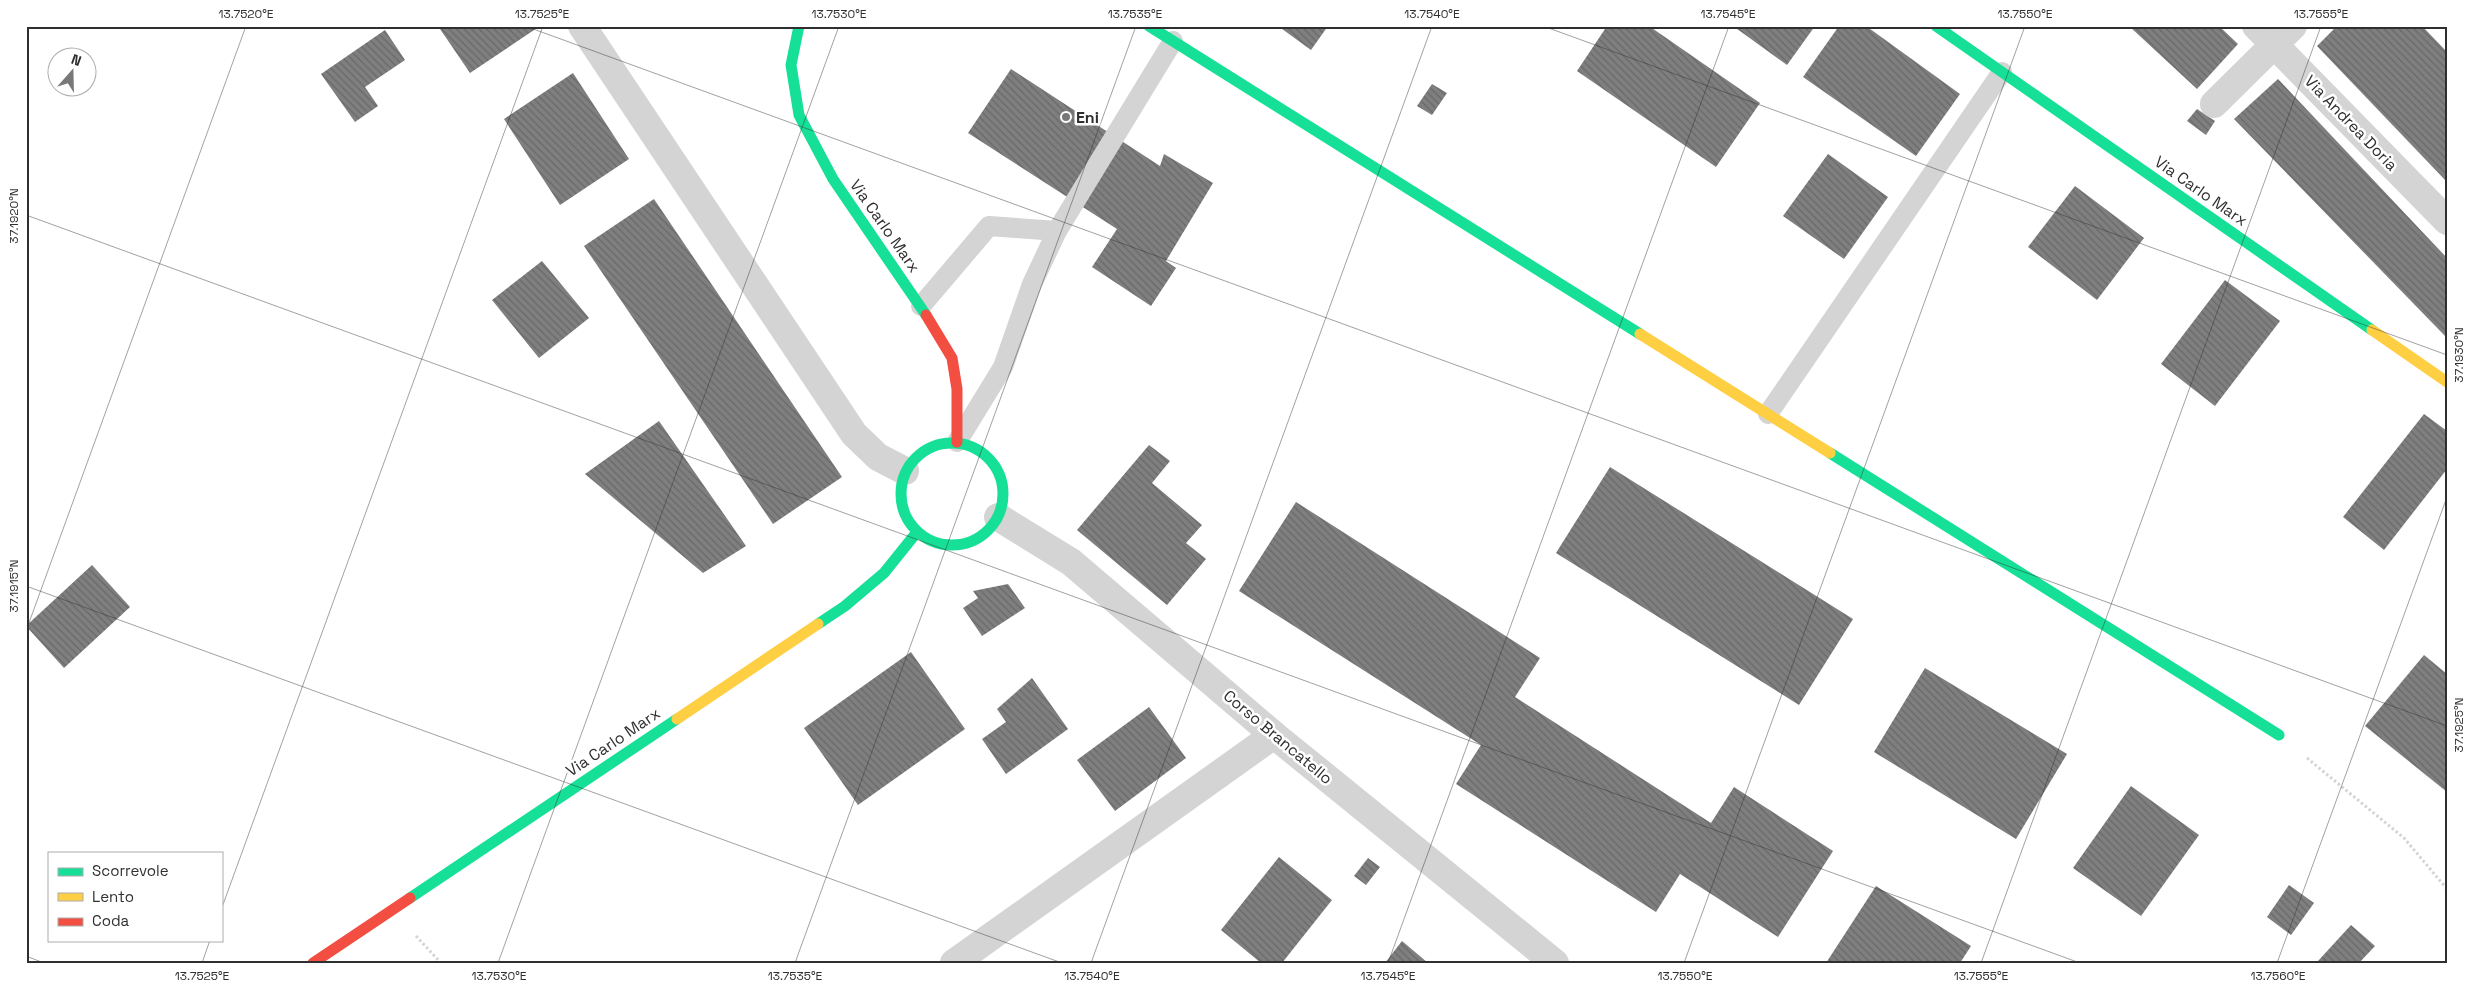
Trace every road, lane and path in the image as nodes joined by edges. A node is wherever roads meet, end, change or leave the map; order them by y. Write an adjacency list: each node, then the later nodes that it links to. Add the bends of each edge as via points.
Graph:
1 (582, 26): 16 (street, via 854,434 878,457)
2 (799, 26): 12 (main road, Via Carlo Marx, via 791,65 799,115 833,179)
3 (1149, 26): 7 (main road)
4 (1936, 26): 8 (main road, Via Carlo Marx)
5 (2293, 26): 6 (street)
6 (2265, 36): 9 (street); 10 (street, Via Andrea Doria)
7 (1174, 42): 11 (lane); 14 (main road)
8 (2002, 72): 13 (main road, Via Carlo Marx); 14 (lane)
9 (2214, 104)
10 (2447, 221)
11 (1057, 231): 12 (lane, via 989,226); 15 (lane, via 1032,284 1003,367)
12 (921, 306): 15 (main road, Via Carlo Marx, via 952,358 957,390)
13 (2447, 382)
14 (1768, 414): 20 (main road)
15 (956, 442): 16 (main road, via 926,449); 17 (main road, via 983,452 997,469 1004,489)
16 (905, 471): 18 (main road, via 900,487 901,503 906,519)
17 (998, 517): 18 (main road, via 983,534 961,544 931,541); 19 (street, Corso Brancatello, via 1071,562)
18 (917, 532): 23 (main road, Via Carlo Marx, via 884,573 845,606)
19 (1274, 735): 22 (street, Corso Brancatello); 24 (street)
20 (2279, 735): 21 (path, via 2404,838)
21 (2447, 889)
22 (1546, 960)
23 (313, 963)
24 (954, 963)

